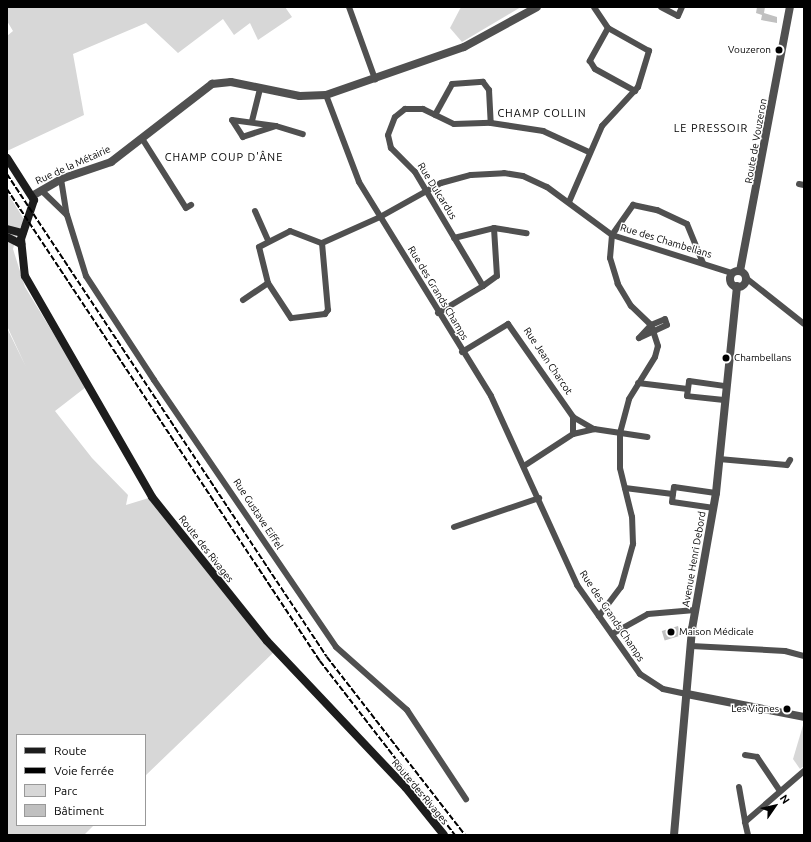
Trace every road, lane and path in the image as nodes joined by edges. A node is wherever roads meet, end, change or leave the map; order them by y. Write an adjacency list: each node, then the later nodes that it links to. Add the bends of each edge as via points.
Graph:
1 (349, 7): 8 (street)
2 (537, 7): 8 (street, Rue de la Métairie, via 464,47)
3 (594, 7): 7 (street)
4 (661, 7): 5 (street, via 678,16)
5 (682, 7)
6 (791, 9): 40 (street, Route de Vouzeron)
7 (608, 28): 10 (street, via 649,51); 10 (street, via 590,61 595,69)
8 (375, 78): 11 (street, Rue de la Métairie)
9 (260, 88): 11 (street, Rue de la Métairie, via 300,96); 13 (street); 17 (street, Rue de la Métairie, via 231,82 212,84 199,91)
10 (635, 91): 18 (street, via 609,116)
11 (326, 95): 28 (street, Rue des Grands Champs, via 352,167)
12 (435, 115): 14 (street, Rue Dulcardus, via 454,124); 14 (street, via 452,84 483,82 489,90); 22 (street, Rue Dulcardus, via 423,109 405,109 389,128 391,148 412,168)
13 (252, 122): 15 (street); 15 (street, via 234,118 232,123 243,137)
14 (491, 123): 18 (street, Rue Dulcardus, via 543,131)
15 (264, 127): 16 (street, via 276,126)
16 (303, 134)
17 (143, 140): 20 (street, Rue de la Métairie, via 111,162); 25 (street, via 186,208)
18 (589, 152): 24 (street)
19 (7, 158): 23 (main road)
20 (61, 179): 21 (street, Rue de la Métairie); 27 (street, Rue Gustave Eiffel)
21 (41, 190): 23 (street, Rue de la Métairie); 27 (street, Rue Gustave Eiffel)
22 (424, 190): 24 (street, Rue des Chambellans, via 471,175 504,173 536,181); 28 (street, Rue des Chambellans); 35 (street, Rue Dulcardus)
23 (32, 196): 32 (main road, Route des Rivages, via 34,206)
24 (569, 202): 33 (street, Rue des Chambellans)
25 (191, 205)
26 (255, 211): 36 (street)
27 (67, 215): 79 (street, Rue Gustave Eiffel, via 86,276 282,568 343,655 412,717)
28 (380, 217): 37 (street, Rue des Chambellans); 45 (street, Rue des Grands Champs)
29 (494, 228): 31 (street); 35 (street); 42 (street, via 497,276)
30 (7, 229): 32 (main road)
31 (526, 233)
32 (22, 234): 38 (main road, Route des Rivages)
33 (612, 235): 39 (street, Rue des Chambellans); 39 (street, via 633,206 657,210 687,224); 46 (street, via 610,258 618,284 631,306)
34 (7, 237): 38 (main road)
35 (454, 238): 42 (street, Rue Dulcardus)
36 (268, 240): 37 (street, via 290,231); 41 (street, via 261,244 258,251)
37 (322, 243): 41 (street, via 327,312 294,319)
38 (21, 244): 81 (main road, Route des Rivages, via 23,267 34,294 152,497 271,646 406,788)
39 (703, 263): 40 (street, Rue des Chambellans)
40 (739, 274): 43 (street, via 742,286); 43 (street, via 730,282); 47 (street, Rue des Chambellans)
41 (268, 283): 44 (street)
42 (483, 286): 45 (street)
43 (737, 286): 51 (street, Avenue Henri Debord)
44 (243, 300)
45 (438, 313): 49 (street, Rue des Grands Champs)
46 (651, 324): 48 (street); 48 (street, via 667,320 667,325); 48 (street, via 639,338)
47 (804, 324)
48 (656, 332): 50 (street, via 655,357)
49 (462, 352): 54 (street, Rue Jean Charcot, via 508,324); 61 (street, Rue des Grands Champs, via 491,396)
50 (638, 383): 52 (street); 56 (street, via 629,398)
51 (726, 386): 52 (street, via 689,381); 53 (street, Avenue Henri Debord)
52 (688, 388): 53 (street, via 687,396)
53 (724, 400): 59 (street, Avenue Henri Debord)
54 (573, 417): 55 (street, Rue Jean Charcot); 57 (street)
55 (594, 429): 56 (street, Rue Jean Charcot); 57 (street, Rue Jean Charcot)
56 (620, 433): 58 (street, Rue Jean Charcot); 62 (street)
57 (573, 434): 61 (street, Rue Jean Charcot)
58 (647, 437)
59 (719, 458): 60 (street, via 787,465); 63 (street, Avenue Henri Debord)
60 (790, 460)
61 (524, 466): 65 (street, Rue des Grands Champs)
62 (624, 488): 64 (street); 69 (street, via 632,524 631,556 621,586)
63 (716, 493): 64 (street, via 674,487); 66 (street, Avenue Henri Debord)
64 (673, 494): 66 (street, via 672,502)
65 (539, 498): 67 (street); 69 (street, Rue des Grands Champs, via 573,577)
66 (714, 508): 68 (street, Avenue Henri Debord)
67 (454, 527)
68 (695, 610): 70 (street, via 648,614); 71 (street, Avenue Henri Debord)
69 (599, 616): 70 (street, Rue des Grands Champs)
70 (612, 634): 73 (street, Rue des Grands Champs, via 646,680 662,689)
71 (691, 646): 72 (street, via 785,651); 73 (street, Avenue Henri Debord)
72 (804, 656)
73 (686, 694): 74 (street); 82 (street, Avenue Henri Debord)
74 (804, 717)
75 (745, 755): 78 (street, via 757,757)
76 (804, 771): 78 (street)
77 (739, 787): 80 (street)
78 (780, 791): 80 (street)
79 (466, 799)
80 (745, 822): 83 (street)
81 (444, 835)
82 (674, 835)
83 (748, 835)

